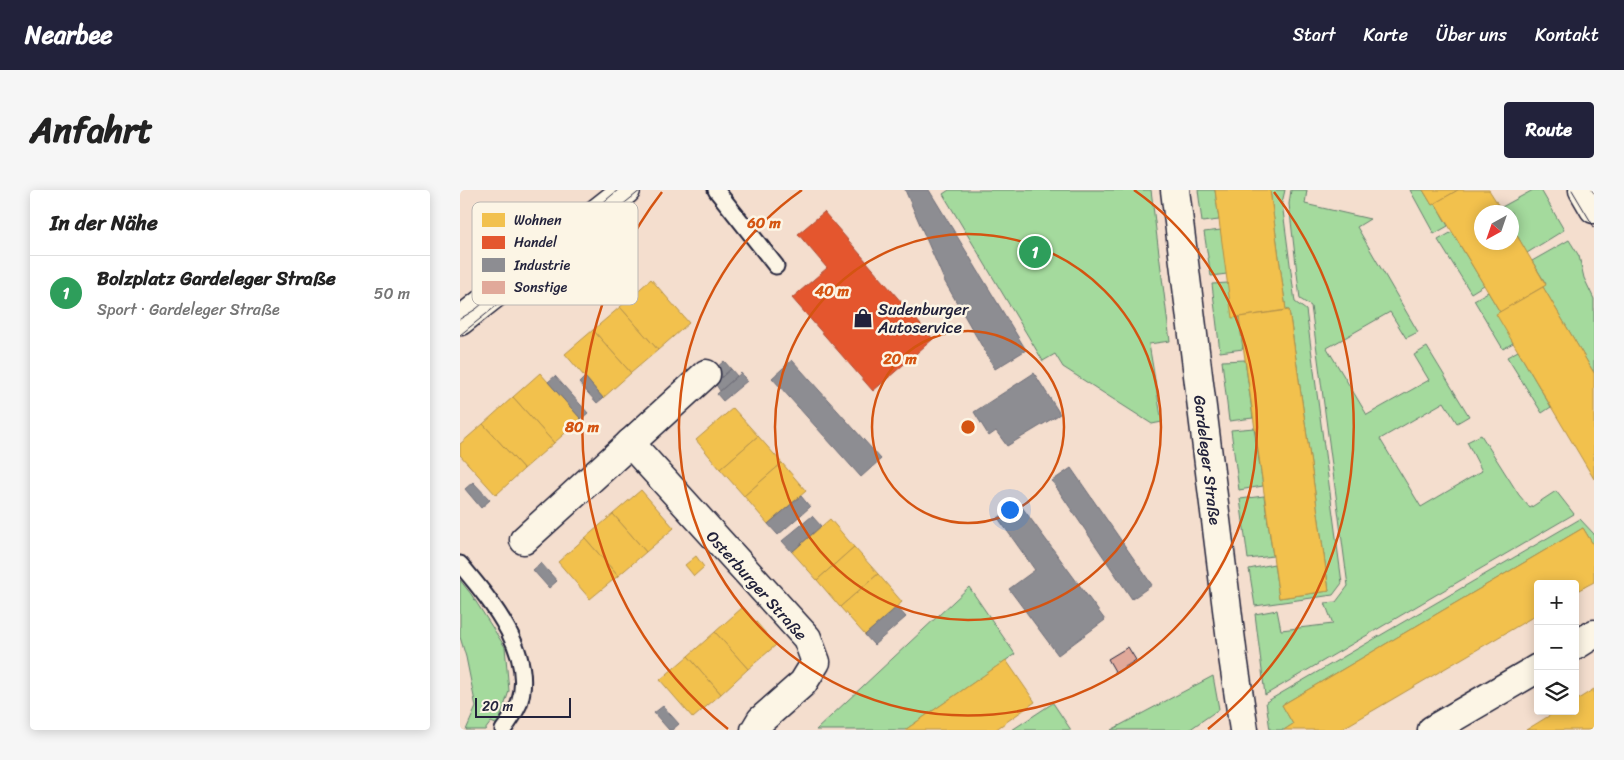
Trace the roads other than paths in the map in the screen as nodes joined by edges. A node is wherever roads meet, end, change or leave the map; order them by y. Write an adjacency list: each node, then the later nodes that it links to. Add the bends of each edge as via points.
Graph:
1 (626, 190): 5 (street)
2 (716, 190): 7 (lane)
3 (1175, 190): 19 (street, Gardeleger Straße)
4 (1583, 190): 6 (street)
5 (611, 202)
6 (1594, 209)
7 (776, 266)
8 (480, 305): 9 (street)
9 (460, 321)
10 (706, 374): 11 (street)
11 (630, 443): 12 (street); 18 (street, Osterburger Straße, via 807,638 816,662 803,682 761,720)
12 (524, 540)
13 (460, 564): 17 (lane, via 501,616 519,660 521,696 515,713)
14 (1594, 634): 15 (street)
15 (1579, 643)
16 (1535, 670): 20 (street)
17 (503, 730)
18 (755, 730)
19 (1244, 730)
20 (1432, 730)

